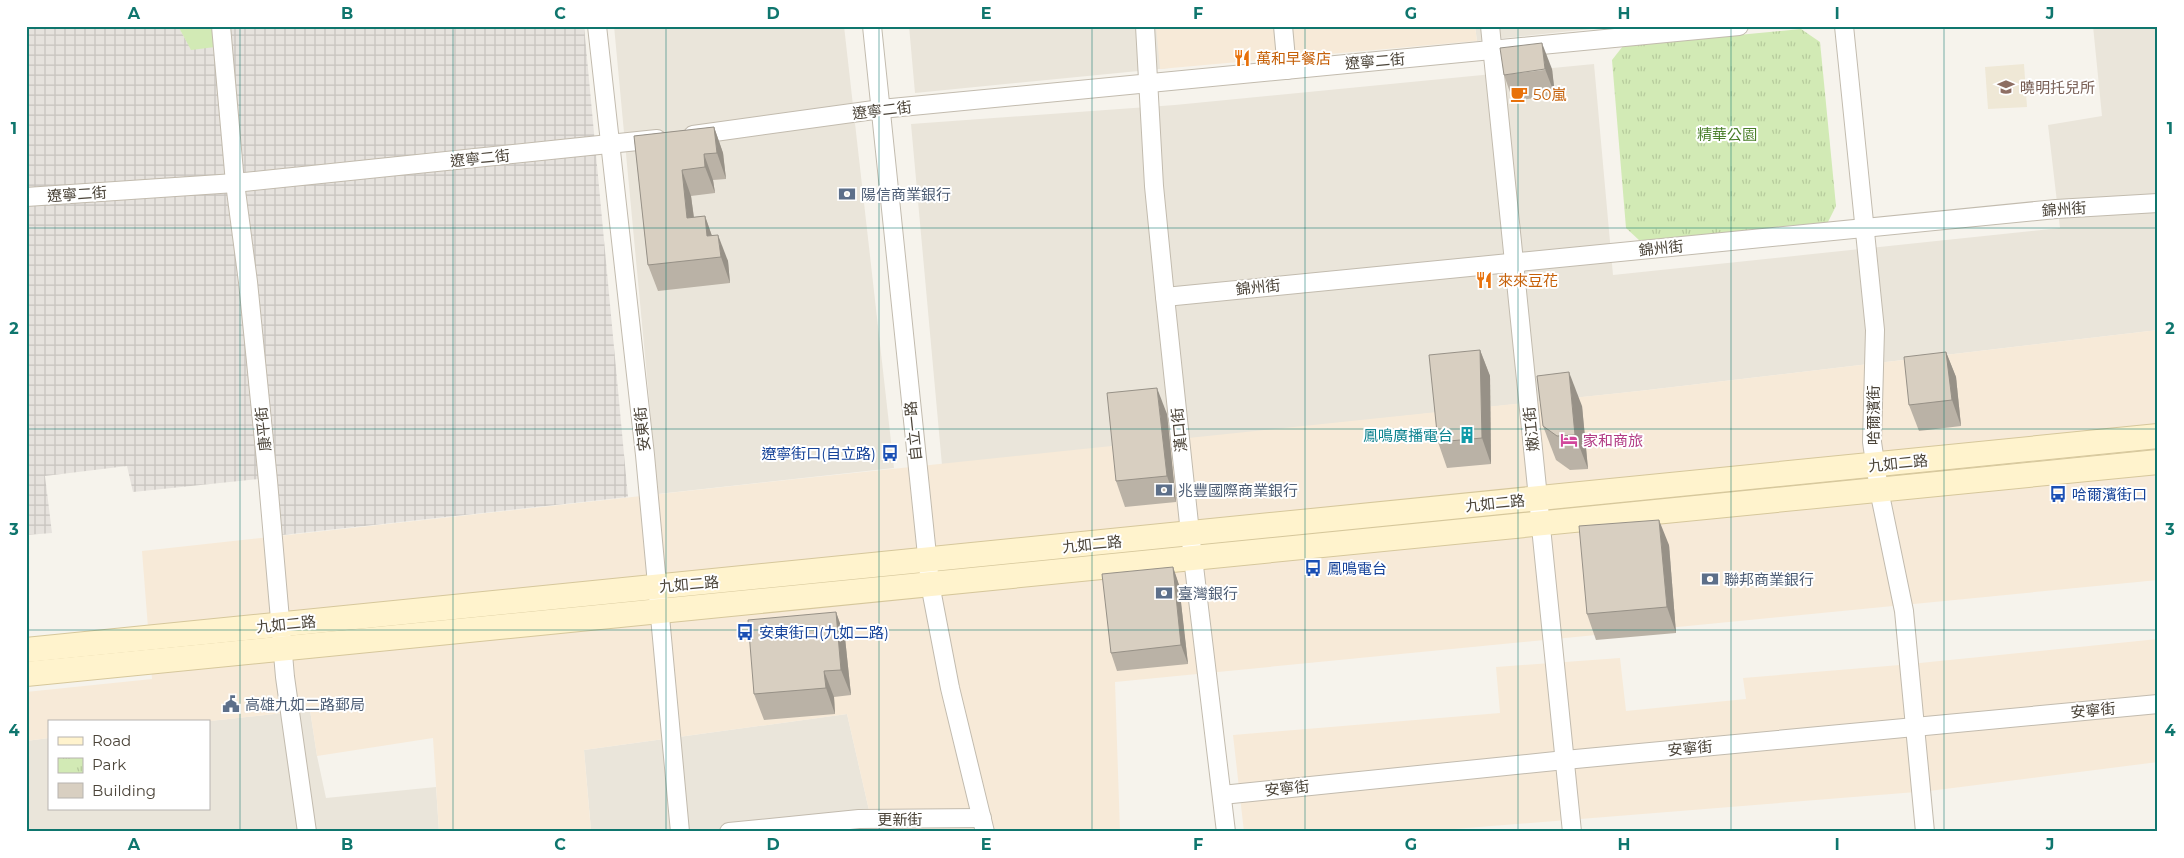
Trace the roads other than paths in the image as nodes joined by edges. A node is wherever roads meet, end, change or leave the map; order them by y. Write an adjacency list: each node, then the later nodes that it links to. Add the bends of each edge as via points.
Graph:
1 (221, 26): 14 (street, 康平街)
2 (597, 26): 13 (street, 安東街)
3 (872, 26): 12 (street, 自立一路)
4 (1145, 26): 11 (street, 漢口街)
5 (1283, 26): 10 (street)
6 (1490, 26): 9 (street, 嫩江街)
7 (1739, 26): 9 (street, 遼寧二街)
8 (1844, 26): 17 (street, 哈爾濱街)
9 (1492, 50): 10 (street, 遼寧二街); 18 (street, 嫩江街)
10 (1287, 70): 11 (street, 遼寧二街)
11 (1149, 83): 12 (street, 遼寧二街); 19 (street, 漢口街, via 1154,186)
12 (881, 109): 13 (street, 遼寧二街); 28 (street, 自立一路)
13 (609, 145): 14 (street, 遼寧二街); 29 (street, 安東街)
14 (235, 183): 15 (street, 遼寧二街); 31 (street, 康平街, via 248,282)
15 (26, 197)
16 (2158, 203): 17 (street, 錦州街, via 2056,209)
17 (1864, 228): 18 (street, 錦州街); 22 (street, 哈爾濱街, via 1875,330 1872,442)
18 (1514, 262): 19 (street, 錦州街); 24 (street, 嫩江街)
19 (1165, 297): 26 (street, 漢口街)
20 (2158, 436): 22 (street, 九如二路)
21 (2158, 462): 23 (street, 九如二路)
22 (1875, 465): 23 (street, 哈爾濱街); 24 (street, 九如二路)
23 (1879, 490): 25 (street, 九如二路); 36 (street, 哈爾濱街, via 1904,611)
24 (1538, 499): 25 (street, 嫩江街); 26 (street, 九如二路)
25 (1541, 524): 27 (street, 九如二路); 37 (street, 嫩江街)
26 (1190, 533): 27 (street, 漢口街); 28 (street, 九如二路)
27 (1193, 557): 28 (street, 九如二路); 38 (street, 漢口街)
28 (929, 572): 29 (street, 九如二路); 30 (street, 九如二路); 39 (street, 自立一路, via 950,688)
29 (658, 587): 30 (street, 安東街); 31 (street, 九如二路)
30 (660, 611): 32 (street, 九如二路); 41 (street, 安東街)
31 (280, 625): 32 (street, 康平街); 33 (street, 九如二路)
32 (282, 649): 34 (street, 九如二路); 40 (street, 康平街)
33 (26, 650)
34 (26, 674)
35 (2158, 704): 36 (street, 安寧街)
36 (1916, 726): 37 (street, 安寧街); 45 (street, 哈爾濱街)
37 (1565, 760): 38 (street, 安寧街); 44 (street, 嫩江街)
38 (1222, 795): 43 (street, 漢口街)
39 (984, 825): 42 (street, 更新街, via 859,819)
40 (307, 832)
41 (680, 832)
42 (729, 832)
43 (1226, 832)
44 (1572, 832)
45 (1925, 832)

